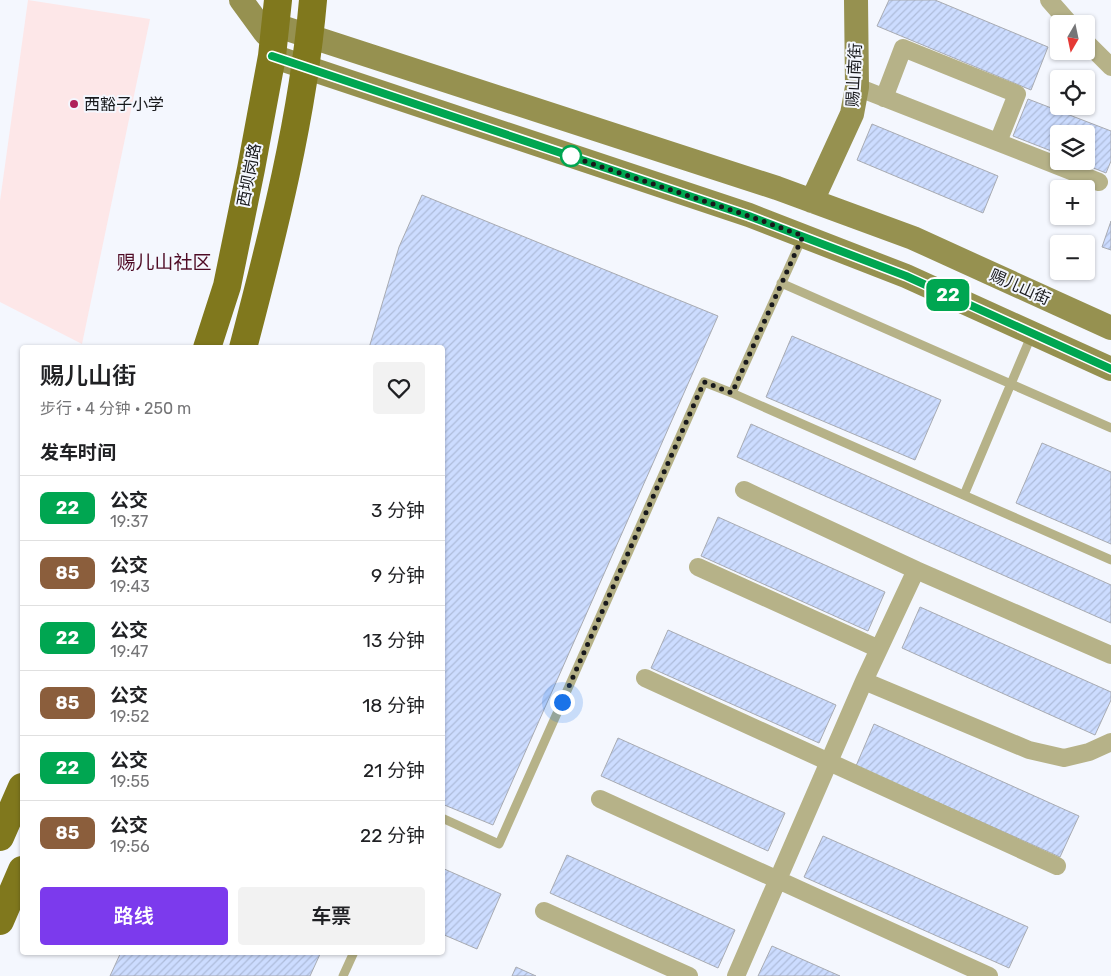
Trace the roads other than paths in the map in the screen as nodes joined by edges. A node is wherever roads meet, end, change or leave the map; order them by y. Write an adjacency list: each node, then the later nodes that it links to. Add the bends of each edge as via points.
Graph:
1 (241, 0): 6 (main road, via 266,34)
2 (313, 0): 7 (main road, 西坝岗路)
3 (856, 0): 11 (main road, 赐山南街)
4 (1049, 0): 5 (street)
5 (1062, 15)
6 (275, 30): 7 (main road, 赐儿山街); 10 (main road); 20 (main road, 西坝岗路, via 227,286)
7 (310, 37): 10 (main road, 西坝岗路); 15 (main road, 赐儿山街)
8 (1095, 51): 9 (street)
9 (1111, 66)
10 (306, 68): 16 (main road); 21 (main road, 西坝岗路)
11 (857, 87): 12 (street); 15 (main road, 赐山南街, via 852,114)
12 (884, 98): 13 (street); 13 (street, via 903,48 1016,94)
13 (998, 142): 14 (street)
14 (1099, 182)
15 (812, 201): 18 (main road, 赐儿山街, via 913,238)
16 (803, 236): 17 (lane); 19 (main road, via 906,276)
17 (782, 283): 23 (lane); 24 (lane)
18 (1111, 328)
19 (1033, 333): 22 (main road); 23 (lane)
20 (208, 345)
21 (244, 345)
22 (1111, 369)
23 (1012, 384): 25 (lane); 27 (lane)
24 (732, 393): 27 (lane); 39 (lane, via 704,382 499,844)
25 (1111, 428)
26 (744, 490): 30 (street)
27 (964, 495): 28 (lane)
28 (1111, 560)
29 (698, 567): 31 (street)
30 (916, 570): 31 (street); 32 (street)
31 (879, 649): 34 (street)
32 (1111, 655)
33 (645, 678): 36 (street)
34 (864, 681): 35 (street, via 1029,750 1064,758); 36 (street)
35 (1111, 742)
36 (829, 762): 41 (street); 43 (street)
37 (20, 792): 40 (main road)
38 (600, 799): 43 (street)
39 (445, 819)
40 (0, 837)
41 (1057, 866)
42 (20, 875): 45 (main road)
43 (777, 881): 49 (street); 50 (street)
44 (544, 911): 48 (street)
45 (0, 921)
46 (353, 955): 47 (lane)
47 (344, 976)
48 (689, 976)
49 (736, 976)
50 (989, 976)

